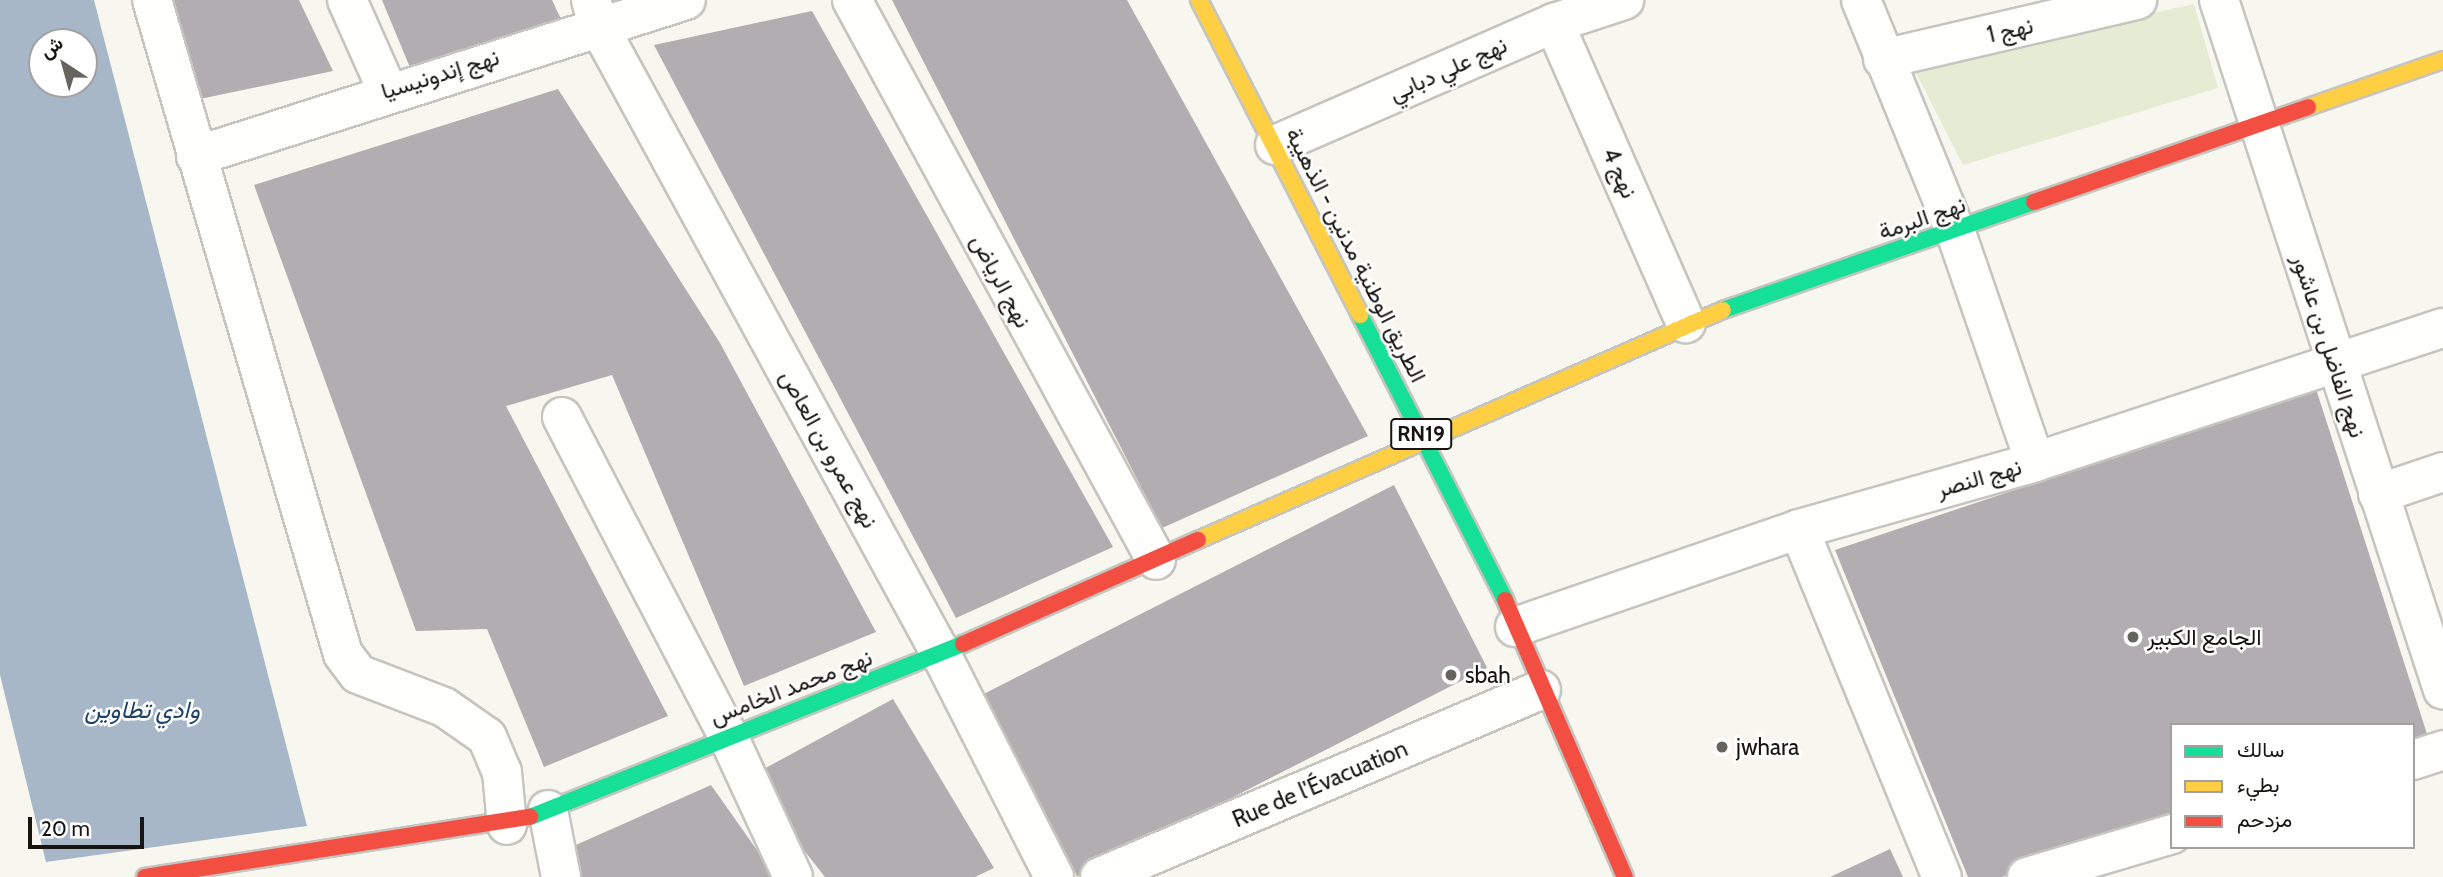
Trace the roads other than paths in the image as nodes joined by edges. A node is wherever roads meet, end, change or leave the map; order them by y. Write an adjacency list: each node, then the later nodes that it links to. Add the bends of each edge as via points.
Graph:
1 (152, 0): 17 (street)
2 (347, 0): 14 (street)
3 (686, 0): 10 (street, نهج إندونيسيا)
4 (852, 0): 28 (street, نهج الرياض)
5 (1199, 0): 16 (street, الطريق الوطنية مدنين - الذهيبة / RN19)
6 (1624, 0): 11 (street, نهج علي دبابي)
7 (1861, 0): 12 (street)
8 (2137, 0): 12 (street, نهج 1)
9 (2219, 0): 15 (street, نهج الفاضل بن عاشور)
10 (595, 12): 14 (street, نهج إندونيسيا); 30 (street, نهج عمرو بن العاص)
11 (1554, 23): 16 (street, نهج علي دبابي); 19 (street, نهج 4)
12 (1883, 60): 18 (street)
13 (2443, 60): 15 (street, نهج البرمة)
14 (387, 90): 17 (street, نهج إندونيسيا)
15 (2256, 125): 18 (street, نهج البرمة); 21 (street, نهج الفاضل بن عاشور)
16 (1275, 145): 23 (street, الطريق الوطنية مدنين - الذهيبة / RN19)
17 (196, 156): 37 (street, via 343,653 358,674 444,707 487,737 502,772)
18 (1955, 230): 19 (street, نهج البرمة); 24 (street)
19 (1686, 323): 23 (street, نهج البرمة)
20 (2443, 328): 21 (street, نهج النصر)
21 (2335, 363): 24 (street, نهج النصر); 26 (street, نهج الفاضل بن عاشور)
22 (562, 417): 33 (street)
23 (1422, 436): 28 (street, نهج محمد الخامس); 29 (street, الطريق الوطنية مدنين - الذهيبة / RN19)
24 (2035, 463): 27 (street, نهج النصر)
25 (2443, 472): 26 (street)
26 (2378, 494): 32 (street, نهج الفاضل بن عاشور)
27 (1799, 529): 29 (street, نهج النصر); 46 (street)
28 (1156, 560): 30 (street, نهج محمد الخامس)
29 (1515, 627): 31 (street, الطريق الوطنية مدنين - الذهيبة / RN19)
30 (941, 654): 33 (street, نهج محمد الخامس); 43 (street, نهج عمرو بن العاص)
31 (1541, 690): 44 (street, Rue de l'Évacuation); 45 (street, الطريق الوطنية مدنين - الذهيبة / RN19)
32 (2443, 690)
33 (727, 734): 36 (street, نهج محمد الخامس); 42 (street)
34 (2443, 750): 35 (street)
35 (2415, 759)
36 (548, 810): 37 (street, نهج محمد الخامس); 41 (street)
37 (507, 825): 40 (street, نهج محمد الخامس)
38 (2170, 835): 39 (street)
39 (2067, 872): 47 (street)
40 (145, 877)
41 (561, 877)
42 (793, 877)
43 (1054, 877)
44 (1100, 877)
45 (1625, 877)
46 (1942, 877)
47 (2026, 877)

